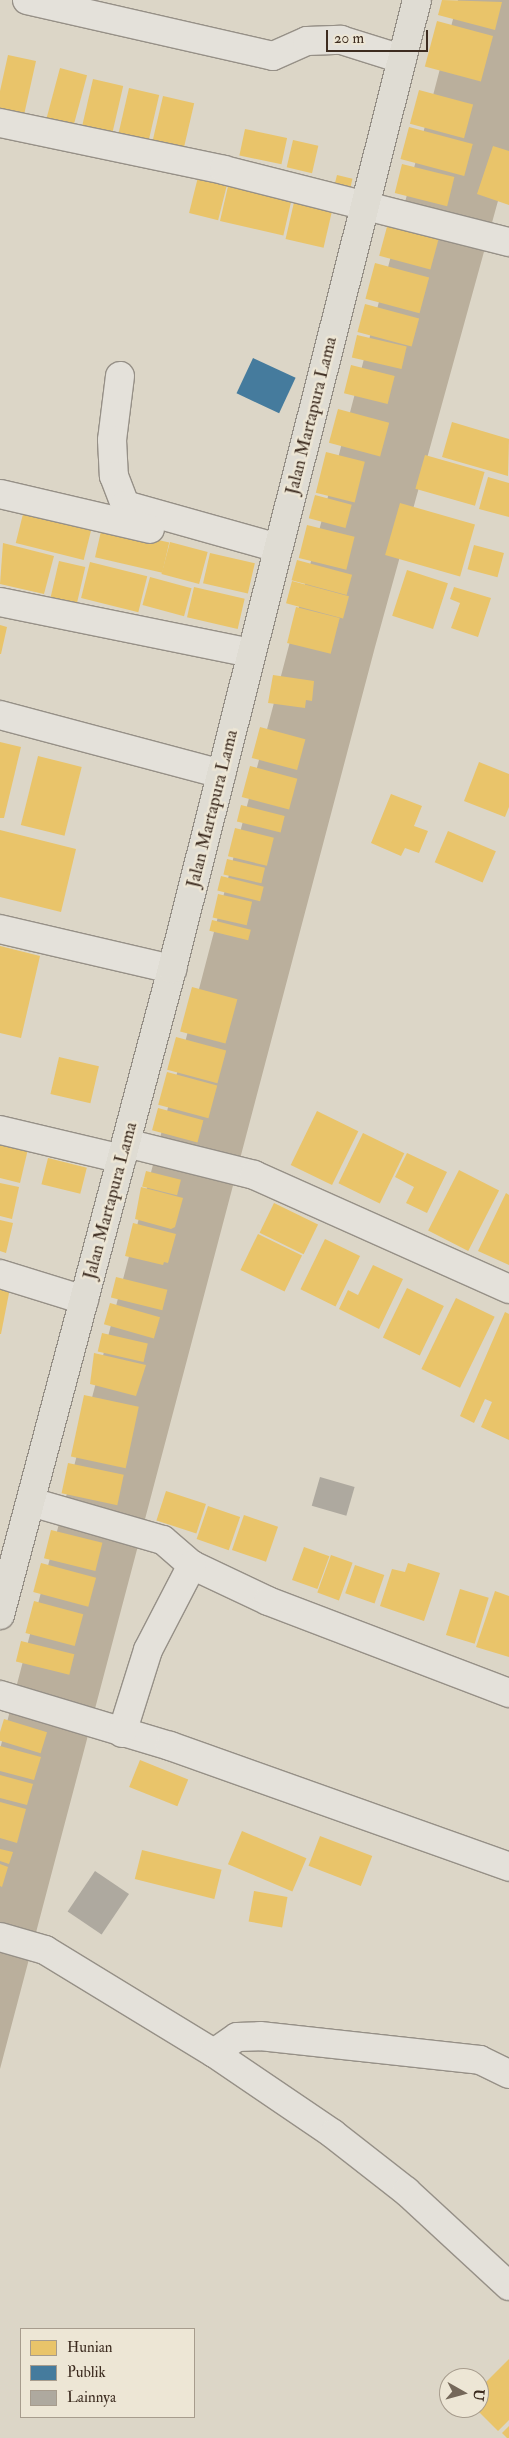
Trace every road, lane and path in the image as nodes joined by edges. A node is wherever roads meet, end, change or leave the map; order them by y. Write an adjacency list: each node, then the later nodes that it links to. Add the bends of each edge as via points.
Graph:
1 (27, 0): 3 (street, via 274,56 307,41 340,40)
2 (417, 0): 3 (main road, Jalan Martapura Lama)
3 (402, 60): 5 (main road, Jalan Martapura Lama)
4 (0, 123): 5 (street, via 224,170)
5 (374, 208): 6 (street); 9 (main road, Jalan Martapura Lama)
6 (509, 242)
7 (120, 376): 9 (street, via 112,440 114,476 125,505)
8 (0, 494): 9 (street)
9 (277, 553): 11 (main road, Jalan Martapura Lama)
10 (0, 602): 11 (street)
11 (252, 653): 13 (main road, Jalan Martapura Lama)
12 (0, 716): 13 (street)
13 (221, 774): 15 (main road, Jalan Martapura Lama)
14 (0, 928): 15 (street)
15 (172, 969): 17 (main road, Jalan Martapura Lama)
16 (0, 1130): 17 (street)
17 (130, 1149): 19 (street, via 254,1175); 20 (main road, Jalan Martapura Lama)
18 (0, 1274): 20 (street)
19 (509, 1289)
20 (84, 1300): 21 (main road, Jalan Martapura Lama)
21 (41, 1504): 22 (street, via 163,1540); 23 (main road, Jalan Martapura Lama)
22 (192, 1565): 24 (street, via 268,1601 383,1648); 26 (street, via 148,1650)
23 (0, 1615)
24 (509, 1693)
25 (0, 1695): 26 (street)
26 (115, 1730): 27 (street, via 170,1746)
27 (509, 1867)
28 (0, 1937): 29 (street, via 45,1950)
29 (214, 2053): 30 (street, via 237,2038 260,2036 480,2060); 31 (street, via 333,2134 406,2191)
30 (509, 2074)
31 (509, 2286)

